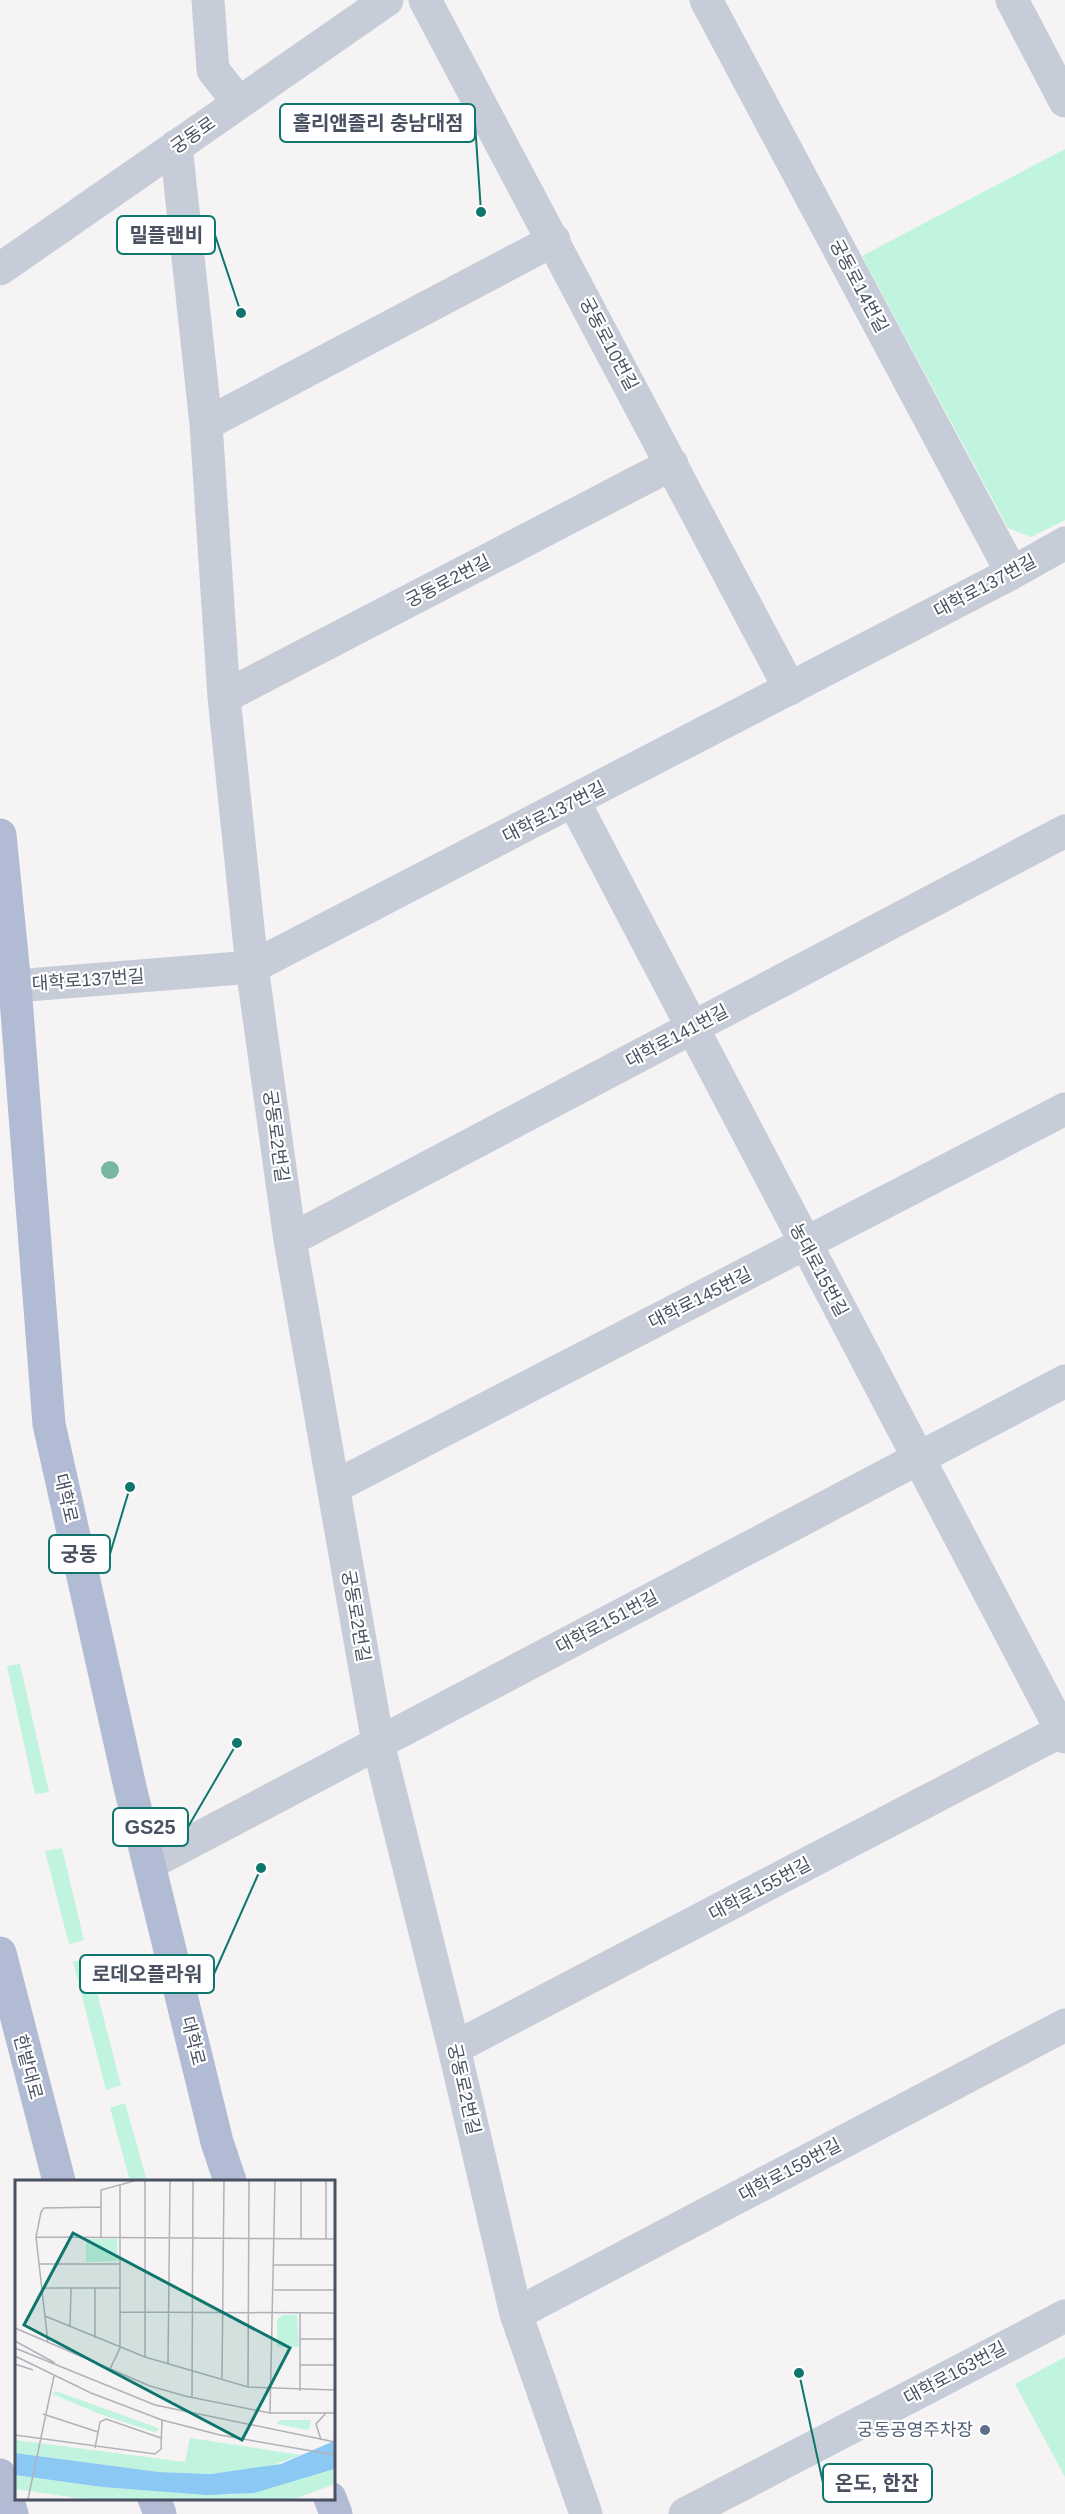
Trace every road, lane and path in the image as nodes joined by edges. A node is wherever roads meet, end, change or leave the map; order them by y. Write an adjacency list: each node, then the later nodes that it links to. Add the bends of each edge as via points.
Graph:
1 (208, 0): 7 (street, via 213,70)
2 (387, 0): 7 (street, 궁동로)
3 (425, 0): 9 (street, 궁동로10번길)
4 (706, 0): 14 (street, 궁동로14번길)
5 (1012, 0): 6 (street)
6 (1065, 101)
7 (239, 103): 8 (street, 궁동로)
8 (176, 146): 10 (street, 궁동로); 11 (street, 궁동로2번길)
9 (554, 240): 11 (street); 12 (street, 궁동로10번길)
10 (0, 269)
11 (206, 424): 16 (street, 궁동로2번길)
12 (672, 465): 15 (street, 궁동로10번길); 16 (street, 궁동로2번길)
13 (1065, 543): 14 (street, 대학로137번길)
14 (1012, 573): 15 (street, 대학로137번길)
15 (790, 689): 17 (street, 대학로137번길)
16 (224, 697): 20 (street, 궁동로2번길)
17 (574, 802): 20 (street, 대학로137번길); 22 (street, 농대로15번길)
18 (1065, 831): 22 (street, 대학로141번길)
19 (0, 835): 21 (main road, 대학로)
20 (252, 968): 21 (street, 대학로137번길); 24 (street, 궁동로2번길)
21 (15, 986): 31 (main road, 대학로, via 49,1424)
22 (693, 1028): 24 (street, 대학로141번길); 25 (street, 농대로15번길)
23 (1065, 1109): 25 (street, 대학로145번길)
24 (290, 1240): 28 (street, 궁동로2번길)
25 (806, 1243): 27 (street, 농대로15번길); 28 (street, 대학로145번길)
26 (1065, 1381): 27 (street, 대학로151번길)
27 (918, 1459): 29 (street, 농대로15번길); 30 (street, 대학로151번길)
28 (334, 1487): 30 (street, 궁동로2번길)
29 (1064, 1732): 34 (street, 대학로155번길)
30 (378, 1743): 31 (street, 대학로151번길); 34 (street, 궁동로2번길)
31 (149, 1864): 36 (main road, 대학로)
32 (0, 1953): 35 (main road, 한밭대로)
33 (1065, 2025): 37 (street, 대학로159번길)
34 (454, 2048): 37 (street, 궁동로2번길)
35 (59, 2180)
36 (230, 2180)
37 (516, 2314): 45 (street, 궁동로2번길)
38 (1065, 2316): 46 (street, 대학로163번길)
39 (0, 2475): 42 (main road)
40 (154, 2499): 43 (main road)
41 (330, 2499): 44 (main road)
42 (12, 2514)
43 (160, 2514)
44 (336, 2514)
45 (586, 2514)
46 (685, 2514)

